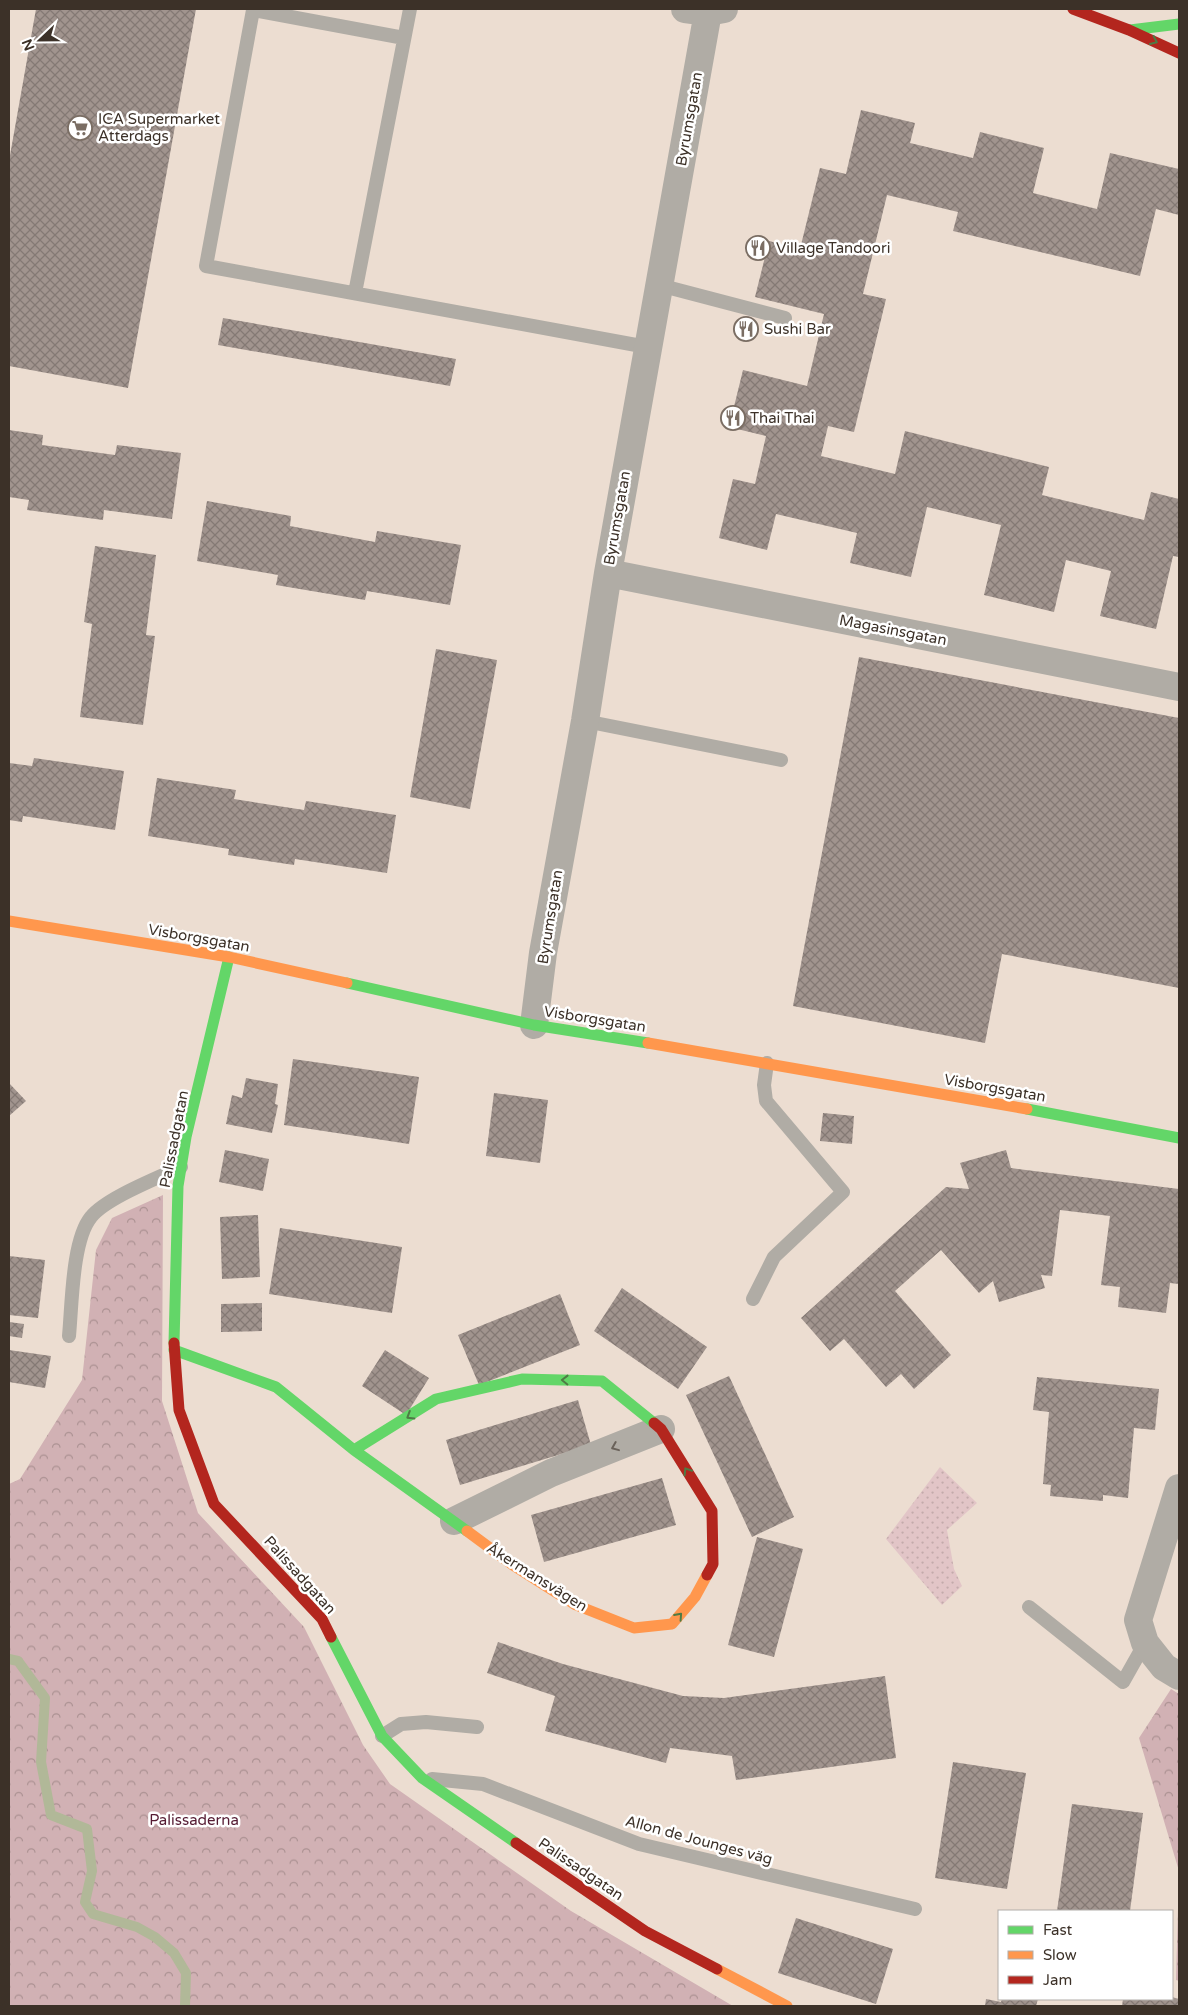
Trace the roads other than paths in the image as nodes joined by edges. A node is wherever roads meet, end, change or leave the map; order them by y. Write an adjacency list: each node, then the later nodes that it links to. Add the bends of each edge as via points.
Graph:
1 (410, 9): 6 (lane)
2 (1073, 9): 5 (street)
3 (706, 10): 8 (street, Byrumsgatan)
4 (1179, 24): 5 (street)
5 (1129, 30): 7 (street, one-way to 7)
6 (404, 38): 9 (lane); 9 (lane, via 253,10 206,266)
7 (1179, 53)
8 (659, 285): 10 (lane); 11 (street, Byrumsgatan)
9 (355, 293): 11 (lane)
10 (785, 318)
11 (647, 348): 12 (street, Byrumsgatan)
12 (608, 573): 13 (street, Magasinsgatan); 14 (street, Byrumsgatan)
13 (1179, 687)
14 (585, 721): 15 (lane); 18 (street, Byrumsgatan, via 543,953)
15 (781, 760)
16 (9, 922): 17 (street, Visborgsgatan)
17 (229, 957): 18 (street, Visborgsgatan); 21 (street, Palissadgatan)
18 (534, 1025): 19 (street, Visborgsgatan)
19 (767, 1064): 20 (street, Visborgsgatan); 22 (lane, via 766,1101 843,1192 774,1257)
20 (1179, 1138)
21 (181, 1167): 23 (lane, via 114,1199 90,1217 77,1245); 24 (street, Palissadgatan)
22 (753, 1299)
23 (69, 1336)
24 (174, 1350): 26 (street, Åkermansvägen, via 276,1387); 33 (street, Palissadgatan, via 180,1410 214,1504 322,1619)
25 (661, 1429): 26 (street, Åkermansvägen, one-way to 26, via 602,1381 522,1379 436,1399); 28 (street, one-way to 28, via 551,1473); 28 (street, Åkermansvägen, one-way to 25, via 513,1565 576,1605 634,1628 672,1624 695,1597 713,1564 712,1511)
26 (354, 1450): 28 (street, Åkermansvägen)
27 (1179, 1488): 30 (street, via 1138,1620)
28 (454, 1521)
29 (1029, 1607): 30 (lane, via 1123,1682)
30 (1146, 1643): 31 (street, via 1164,1667)
31 (1179, 1676)
32 (477, 1727): 33 (lane, via 426,1722 401,1724)
33 (382, 1736): 34 (street, Palissadgatan)
34 (422, 1778): 35 (lane, Allon de Jounges väg, via 483,1784 639,1844); 36 (street, Palissadgatan, via 645,1931)
35 (915, 1910)
36 (787, 2006)

